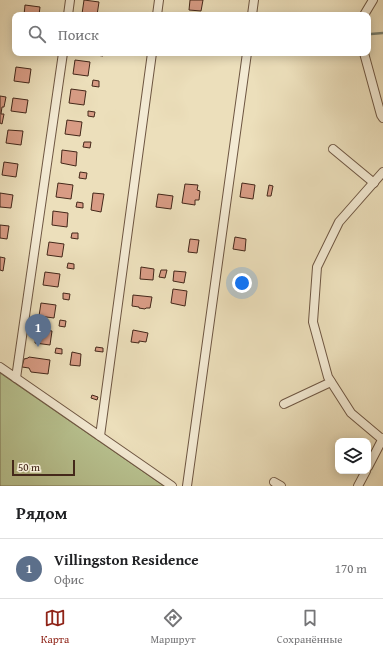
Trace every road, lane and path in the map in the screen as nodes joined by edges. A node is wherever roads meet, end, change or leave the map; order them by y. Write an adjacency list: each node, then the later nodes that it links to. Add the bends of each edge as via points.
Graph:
1 (70, 0): 5 (street)
2 (159, 0): 6 (street)
3 (254, 0): 7 (street)
4 (373, 0): 8 (street)
5 (68, 12)
6 (157, 12)
7 (252, 12)
8 (366, 12)
9 (63, 56): 18 (street)
10 (152, 56): 21 (street)
11 (247, 56): 26 (street)
12 (365, 56): 13 (street)
13 (383, 118)
14 (333, 149): 16 (street)
15 (383, 172): 16 (street)
16 (374, 183): 19 (street, via 339,222 317,267 313,322)
17 (0, 367): 18 (street)
18 (16, 378): 21 (street)
19 (331, 382): 20 (street); 22 (street, via 351,413)
20 (284, 404)
21 (100, 436): 25 (street)
22 (383, 439): 23 (street)
23 (371, 461)
24 (364, 474): 27 (street)
25 (172, 486)
26 (187, 486)
27 (358, 486)

